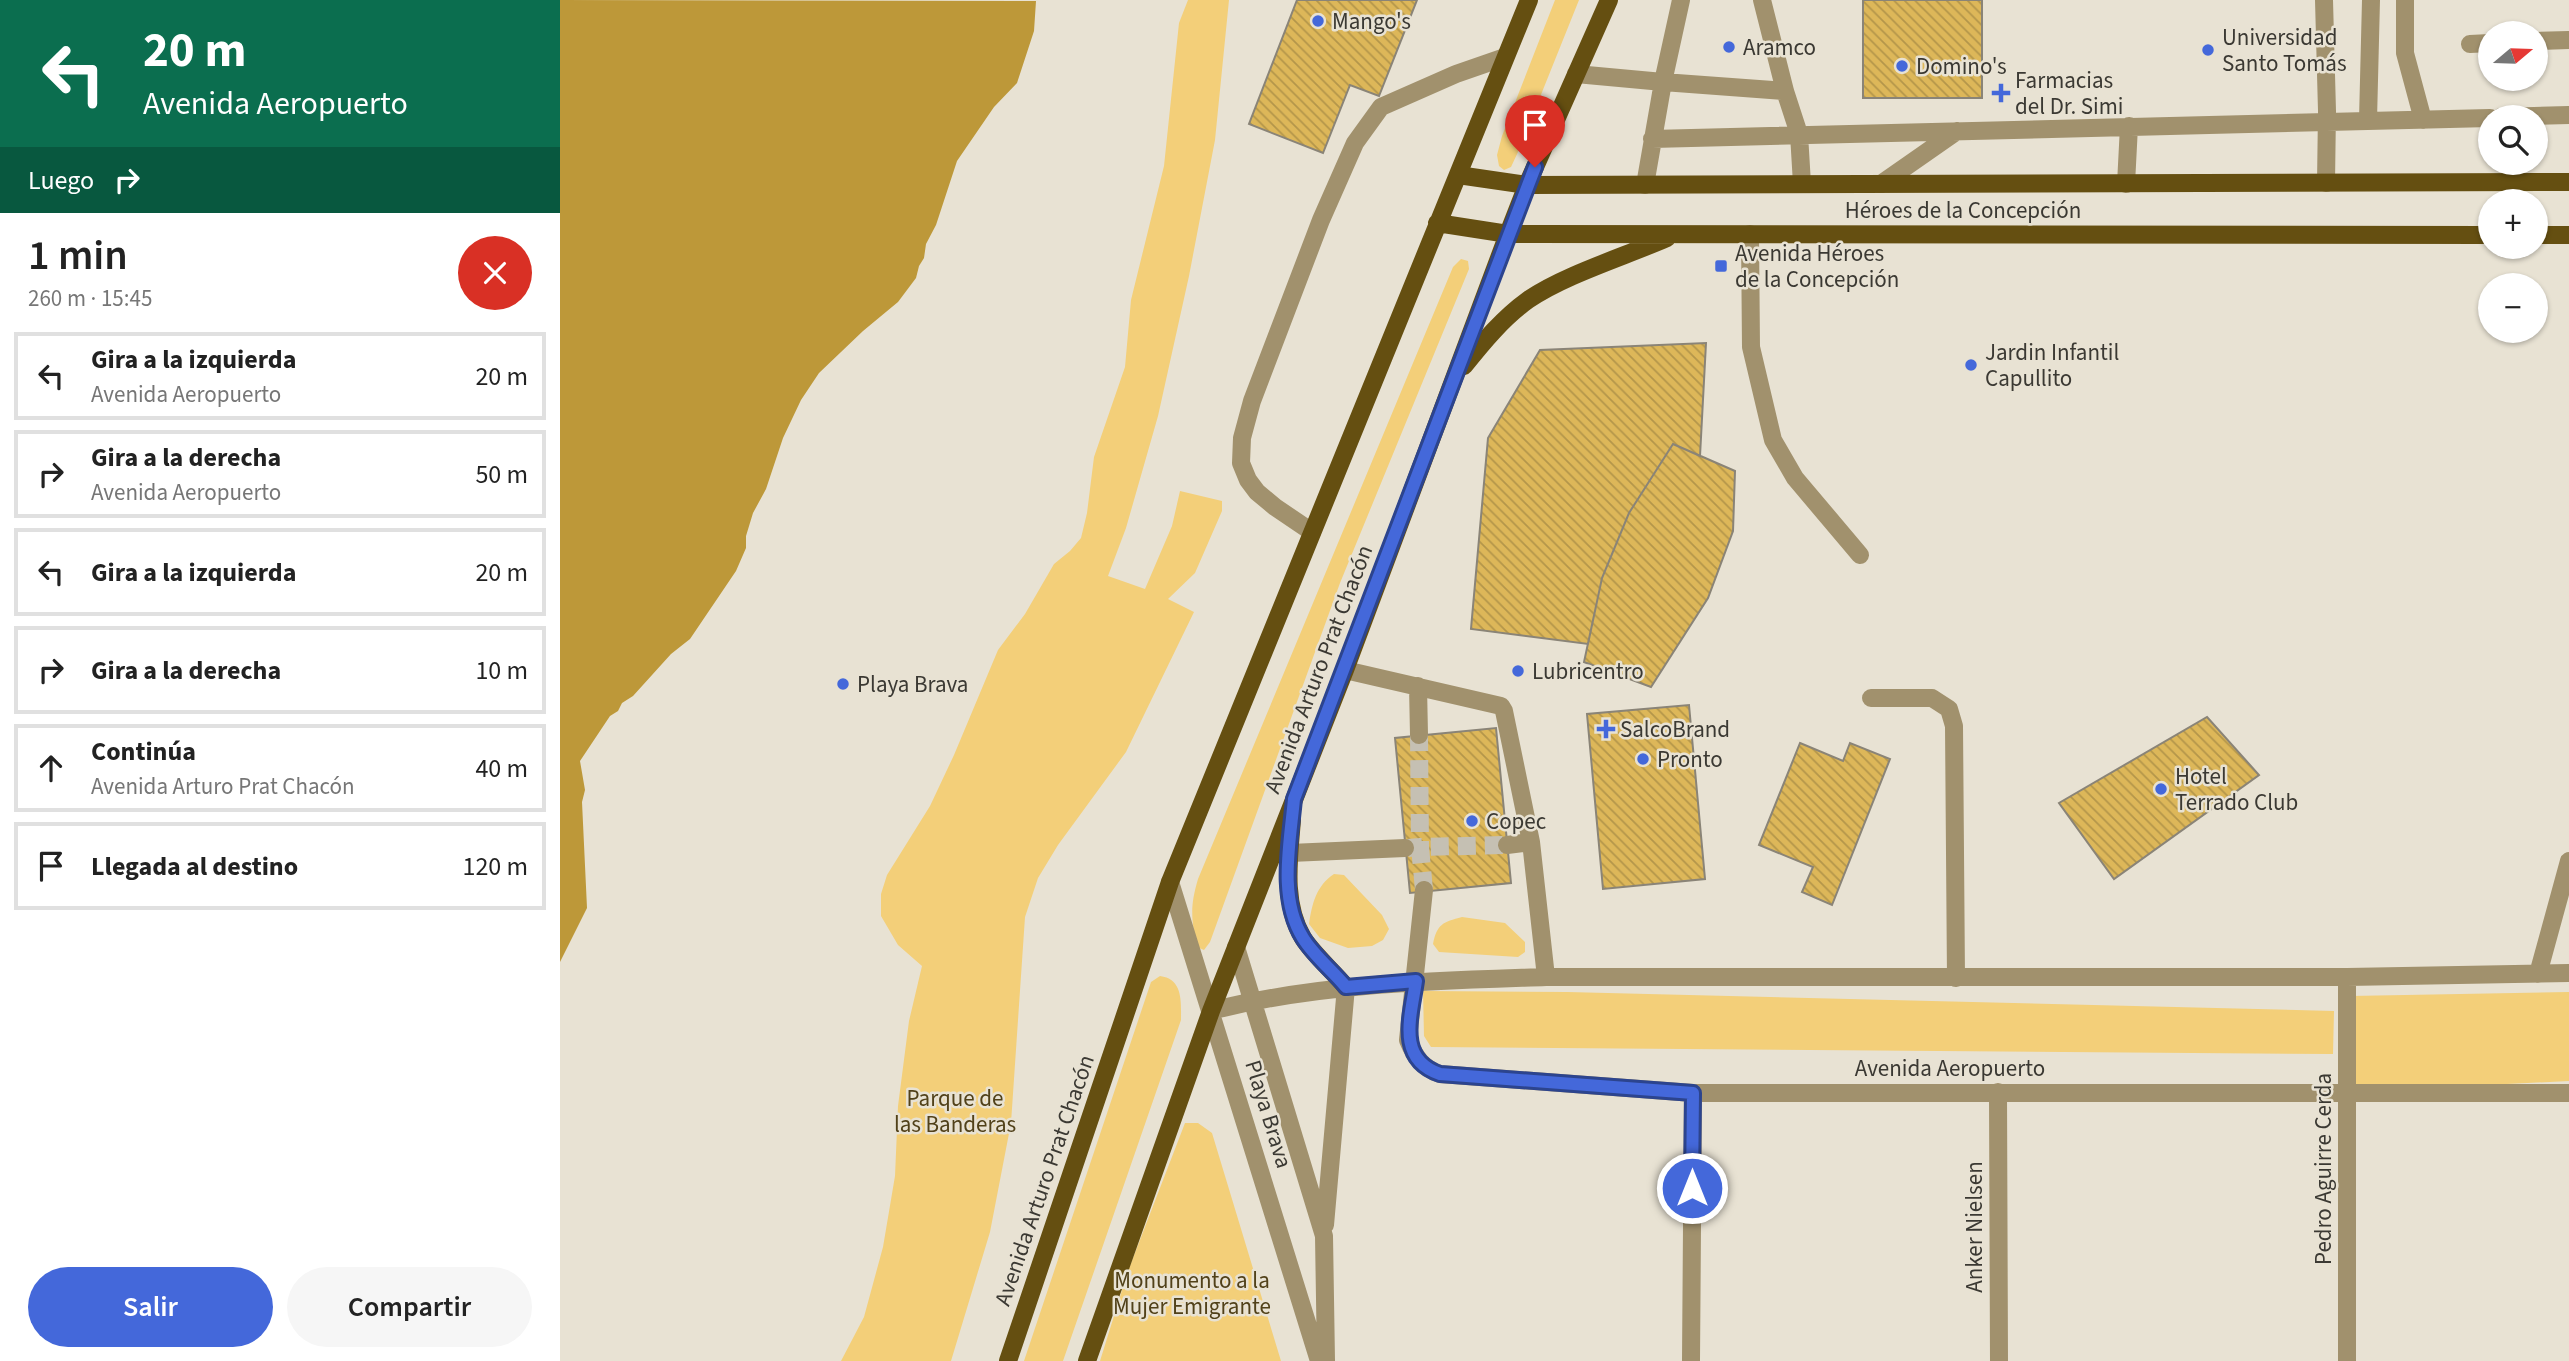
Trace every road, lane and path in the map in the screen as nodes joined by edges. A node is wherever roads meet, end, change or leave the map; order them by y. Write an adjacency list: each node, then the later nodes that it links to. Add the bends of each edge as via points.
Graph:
1 (1529, 0): 12 (main road, Avenida Arturo Prat Chacón)
2 (1609, 0): 13 (main road, Avenida Arturo Prat Chacón)
3 (1681, 0): 14 (street)
4 (1762, 0): 15 (street)
5 (2324, 0): 21 (street)
6 (2371, 0): 19 (street)
7 (2406, 0): 20 (street, via 2405,53)
8 (2569, 40): 9 (street)
9 (2548, 41)
10 (2470, 44): 11 (street)
11 (2478, 44)
12 (1506, 58): 26 (main road, Avenida Arturo Prat Chacón); 42 (street, via 1381,107 1355,142 1321,220 1252,401 1241,463 1257,492)
13 (1576, 74): 14 (street); 32 (main road, Avenida Arturo Prat Chacón)
14 (1662, 82): 15 (street); 25 (street)
15 (1785, 91): 24 (street)
16 (2569, 115): 17 (street)
17 (2548, 116)
18 (2478, 118): 20 (street)
19 (2368, 120): 20 (street); 21 (street)
20 (2423, 120)
21 (2328, 121): 22 (street); 28 (street)
22 (2129, 127): 23 (street); 31 (street)
23 (1957, 131): 24 (street); 30 (street, Héroes de la Concepción)
24 (1799, 134): 25 (street); 29 (street)
25 (1652, 139): 33 (street)
26 (1458, 175): 32 (main road, Héroes de la Concepción); 34 (main road, Avenida Arturo Prat Chacón)
27 (2569, 182): 28 (main road, Héroes de la Concepción)
28 (2326, 183): 31 (main road, Héroes de la Concepción)
29 (1802, 184): 30 (main road, Héroes de la Concepción); 33 (main road, Héroes de la Concepción)
30 (1881, 184): 31 (main road, Héroes de la Concepción)
31 (2126, 184)
32 (1527, 185): 33 (main road, Héroes de la Concepción); 35 (main road, Avenida Arturo Prat Chacón)
33 (1645, 185)
34 (1437, 223): 35 (main road, Héroes de la Concepción); 42 (main road, Avenida Arturo Prat Chacón)
35 (1508, 234): 37 (main road, Héroes de la Concepción); 41 (main road, Avenida Arturo Prat Chacón)
36 (1750, 234): 37 (main road, Héroes de la Concepción); 38 (main road, Héroes de la Concepción); 43 (street, via 1751,347 1773,440 1796,478)
37 (1676, 235): 41 (main road, via 1529,300 1492,331)
38 (2478, 235)
39 (2548, 235): 40 (main road)
40 (2569, 235)
41 (1455, 377): 44 (main road, Avenida Arturo Prat Chacón)
42 (1312, 532): 54 (main road, Avenida Arturo Prat Chacón)
43 (1860, 555)
44 (1345, 670): 45 (street); 48 (main road, Avenida Arturo Prat Chacón)
45 (1418, 686): 47 (street); 49 (street, via 1501,706)
46 (1871, 698): 61 (street, via 1932,698 1949,709 1954,726)
47 (1419, 735)
48 (1294, 799): 52 (main road); 56 (main road, Avenida Arturo Prat Chacón)
49 (1531, 842): 50 (street); 59 (street)
50 (1507, 845)
51 (1405, 848): 52 (street)
52 (1290, 852): 63 (main road, via 1292,906 1303,937)
53 (2569, 861): 58 (street)
54 (1170, 882): 65 (street, Playa Brava); 71 (main road, Avenida Arturo Prat Chacón)
55 (1424, 890): 62 (street)
56 (1236, 947): 64 (street, Playa Brava); 65 (main road, Avenida Arturo Prat Chacón)
57 (2569, 973): 58 (street)
58 (2538, 974): 60 (street)
59 (1546, 976): 61 (street); 62 (street)
60 (2347, 977): 61 (street); 68 (street, Pedro Aguirre Cerda)
61 (1956, 978)
62 (1416, 981): 63 (street); 67 (street, Avenida Aeropuerto, via 1408,1040 1426,1070)
63 (1346, 987): 64 (street); 70 (street)
64 (1252, 1000): 65 (street); 70 (street, Playa Brava)
65 (1211, 1011): 72 (main road, Avenida Arturo Prat Chacón); 73 (street, Playa Brava)
66 (1998, 1092): 67 (street, Avenida Aeropuerto); 68 (street, Avenida Aeropuerto); 76 (street, Anker Nielsen)
67 (1693, 1093): 75 (street)
68 (2347, 1093): 69 (street, Avenida Aeropuerto); 77 (street, Pedro Aguirre Cerda)
69 (2569, 1093)
70 (1324, 1236): 74 (street, Playa Brava)
71 (1008, 1361)
72 (1087, 1361)
73 (1320, 1361)
74 (1326, 1361)
75 (1691, 1361)
76 (1999, 1361)
77 (2347, 1361)

